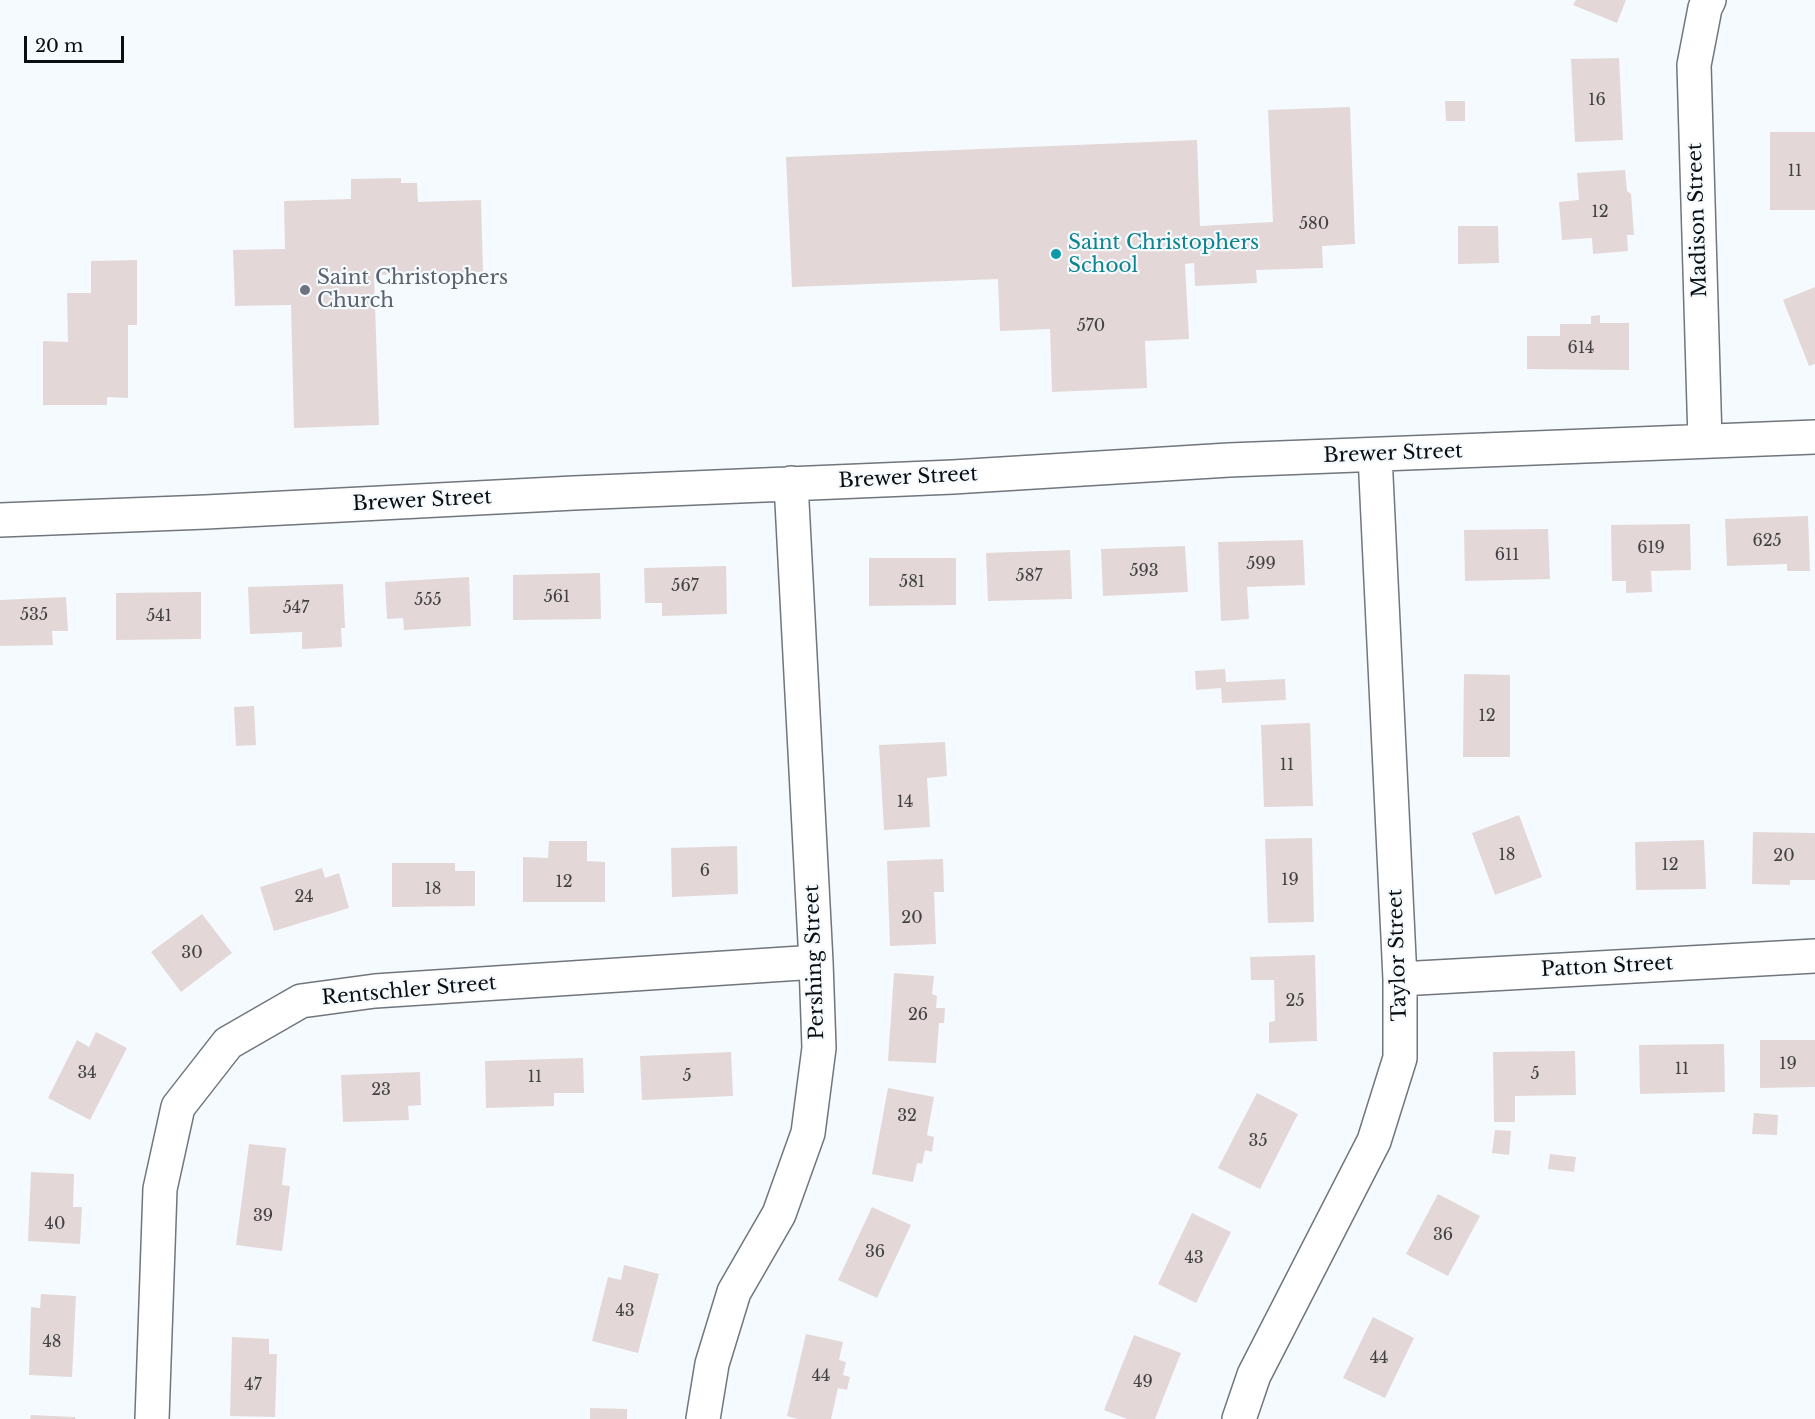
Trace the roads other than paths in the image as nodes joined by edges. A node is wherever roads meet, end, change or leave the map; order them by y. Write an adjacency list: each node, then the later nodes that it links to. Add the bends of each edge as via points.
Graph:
1 (1709, 0): 3 (street, Madison Street, via 1694,65)
2 (1815, 436): 3 (street, Brewer Street)
3 (1706, 441): 4 (street, Brewer Street)
4 (1375, 455): 5 (street, Brewer Street); 9 (street, Taylor Street)
5 (791, 483): 6 (street, Brewer Street); 8 (street, Pershing Street)
6 (0, 520)
7 (1815, 956): 9 (street, Patton Street)
8 (816, 963): 10 (street, Rentschler Street, via 375,991 301,1001 228,1043 178,1107 160,1189); 11 (street, Pershing Street, via 819,1048 808,1133 779,1214 734,1292 712,1364)
9 (1400, 979): 12 (street, Taylor Street, via 1400,1058 1374,1141 1254,1375)
10 (152, 1419)
11 (703, 1419)
12 (1239, 1419)

